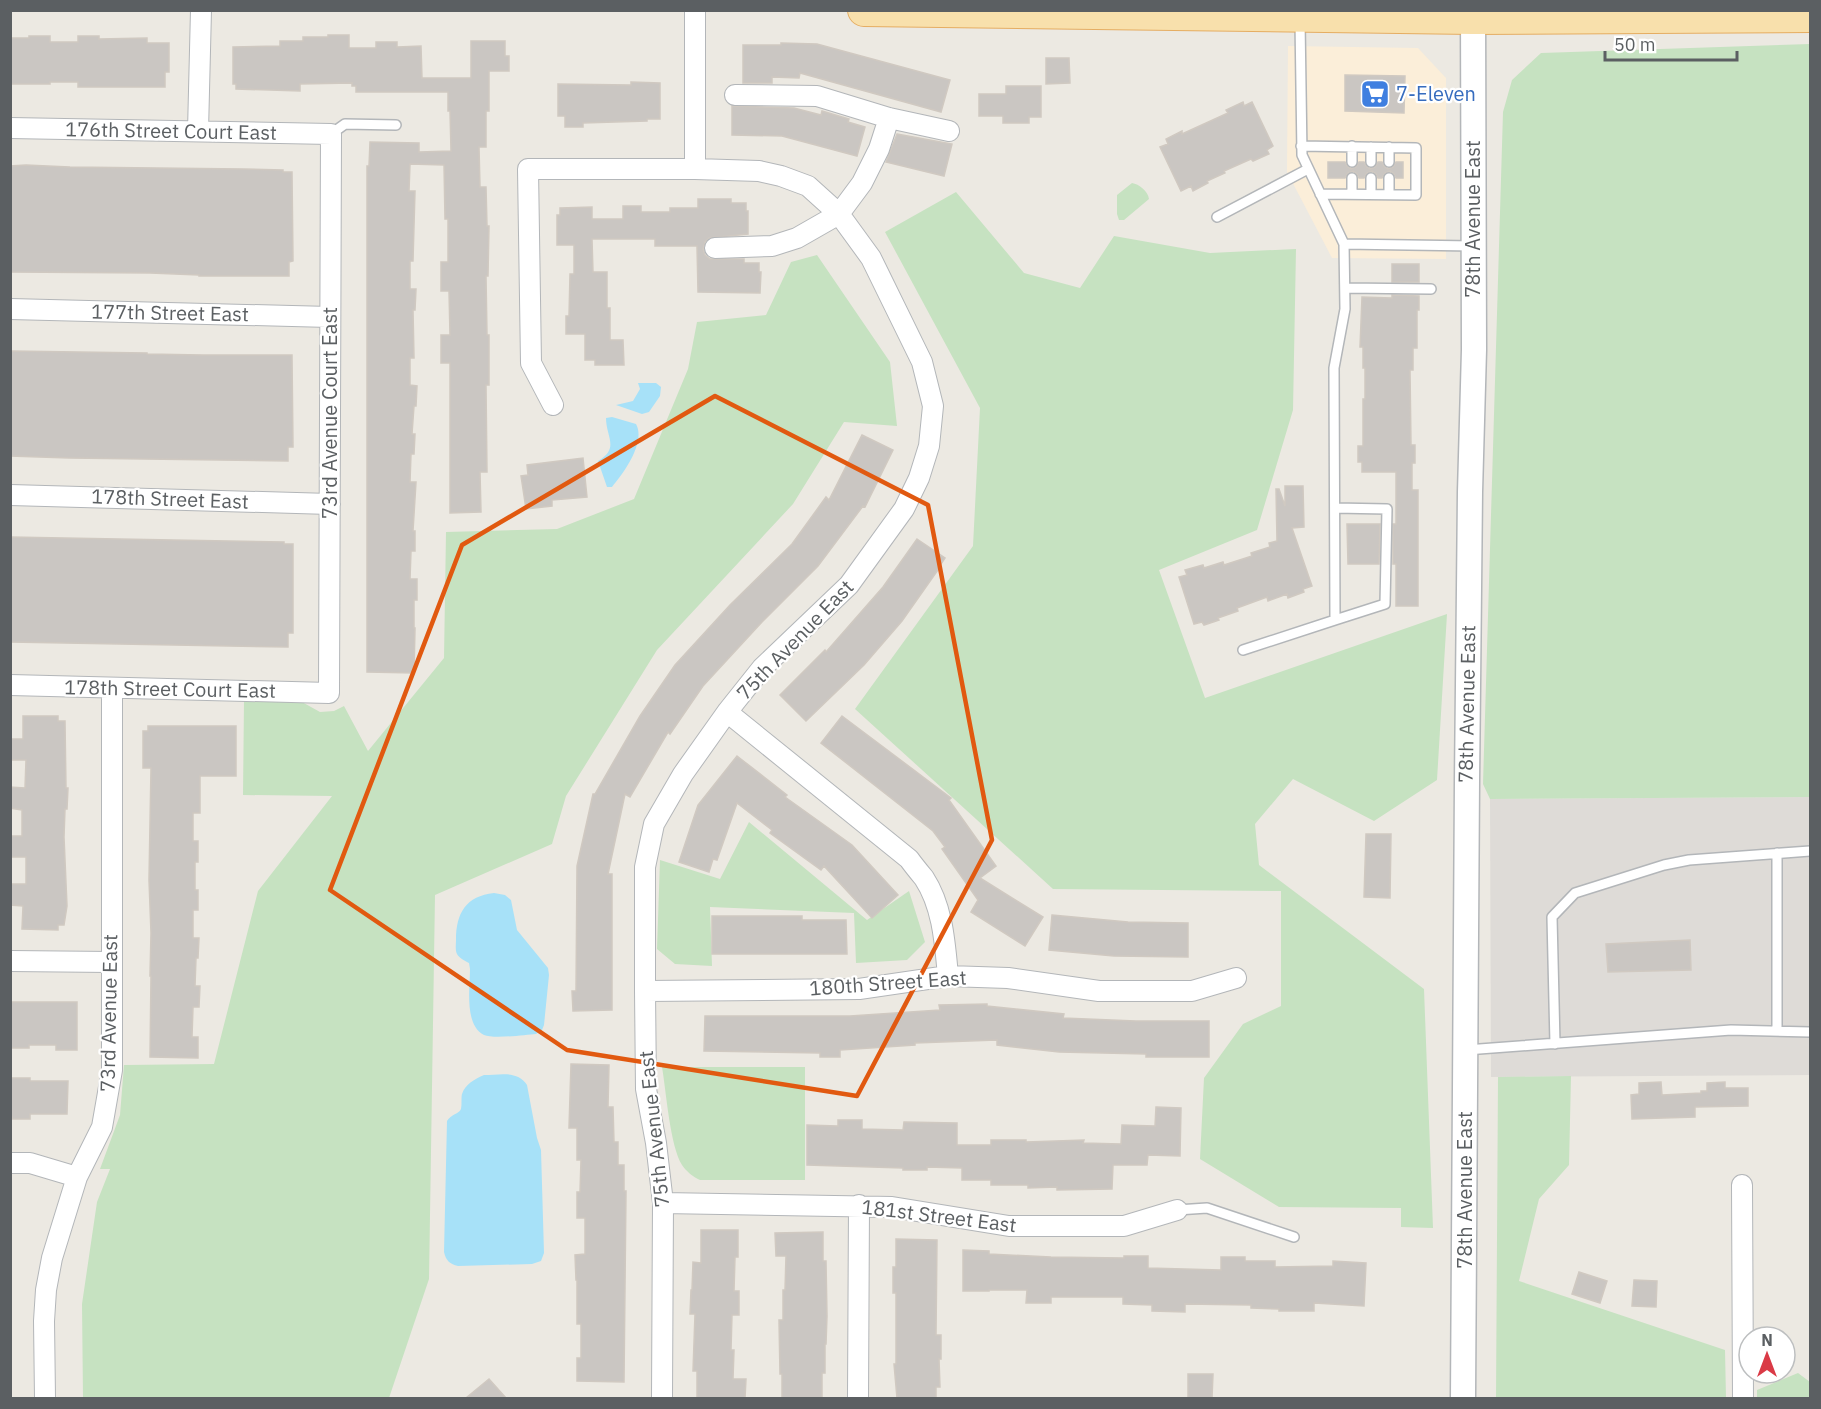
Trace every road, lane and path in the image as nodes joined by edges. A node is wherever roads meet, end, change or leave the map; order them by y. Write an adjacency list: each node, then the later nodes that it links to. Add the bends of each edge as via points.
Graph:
1 (201, 10): 11 (street)
2 (695, 10): 21 (street)
3 (864, 10): 5 (main road)
4 (1473, 14): 5 (main road); 6 (main road); 33 (street, 78th Avenue East)
5 (1300, 16): 14 (lane)
6 (1810, 16)
7 (735, 95): 8 (street, via 816,96)
8 (889, 118): 12 (street); 30 (street, via 862,183)
9 (396, 125): 13 (lane, via 345,124)
10 (10, 128): 11 (street, 176th Street Court East)
11 (198, 131): 13 (street, 176th Street Court East)
12 (949, 131)
13 (331, 134): 38 (street, 73rd Avenue Court East)
14 (1301, 146): 15 (lane); 22 (lane)
15 (1352, 146): 16 (lane); 18 (lane)
16 (1371, 147): 17 (lane); 19 (lane)
17 (1389, 147): 20 (lane); 29 (lane, via 1416,148 1416,195)
18 (1352, 162)
19 (1371, 162)
20 (1389, 162)
21 (695, 169): 30 (street, 75th Avenue East, via 759,171 781,176 808,186); 39 (street, 75th Avenue East, via 528,169 531,363)
22 (1308, 169): 26 (lane); 31 (lane)
23 (1352, 178): 27 (lane)
24 (1371, 178): 28 (lane)
25 (1389, 178): 29 (lane)
26 (1320, 194): 27 (lane); 32 (lane)
27 (1352, 194): 28 (lane)
28 (1371, 194): 29 (lane)
29 (1389, 194)
30 (839, 214): 34 (street, via 797,238 772,246); 48 (street, 75th Avenue East, via 871,258 922,362 933,406 929,446 904,509 849,585 762,668)
31 (1217, 217)
32 (1344, 244): 33 (lane); 35 (lane)
33 (1473, 246): 59 (street, 78th Avenue East)
34 (715, 248)
35 (1345, 288): 36 (lane); 42 (lane, via 1334,368)
36 (1431, 289)
37 (10, 309): 38 (street, 177th Street East)
38 (330, 317): 41 (street, 73rd Avenue Court East)
39 (553, 405)
40 (10, 495): 41 (street, 178th Street East)
41 (330, 504): 47 (street, 73rd Avenue Court East)
42 (1335, 508): 43 (lane); 43 (lane, via 1387,509 1385,604)
43 (1335, 620): 44 (lane)
44 (1243, 650)
45 (10, 686): 46 (street, 178th Street Court East)
46 (112, 688): 47 (street, 178th Street Court East); 52 (street, 73rd Avenue East)
47 (329, 693)
48 (727, 712): 53 (street, via 909,859 925,880 937,908); 55 (street, 75th Avenue East, via 683,774 654,824 645,867)
49 (1810, 851): 50 (lane)
50 (1777, 853): 56 (lane); 58 (lane, via 1689,860 1575,893 1552,917)
51 (10, 960): 52 (street)
52 (111, 962): 61 (street, 73rd Avenue East, via 112,1070 108,1100 102,1127)
53 (948, 976): 54 (street, 180th Street East, via 1008,978 1099,991 1192,991); 55 (street, 180th Street East, via 859,989)
54 (1236, 978)
55 (645, 991): 63 (street, 75th Avenue East, via 646,1089)
56 (1777, 1032): 57 (lane); 58 (lane, via 1731,1030)
57 (1810, 1032)
58 (1555, 1044): 59 (lane)
59 (1466, 1050): 70 (street, 78th Avenue East)
60 (10, 1163): 61 (street, via 30,1163)
61 (77, 1177): 67 (street, 73rd Avenue East, via 46,1290)
62 (1742, 1185): 71 (street)
63 (663, 1203): 64 (street, 181st Street East); 68 (street, 75th Avenue East)
64 (859, 1206): 65 (street, 181st Street East, via 892,1207 1009,1226 1124,1226); 69 (street)
65 (1177, 1210): 66 (lane, via 1207,1208)
66 (1294, 1237)
67 (45, 1398)
68 (662, 1398)
69 (858, 1398)
70 (1463, 1398)
71 (1743, 1398)

